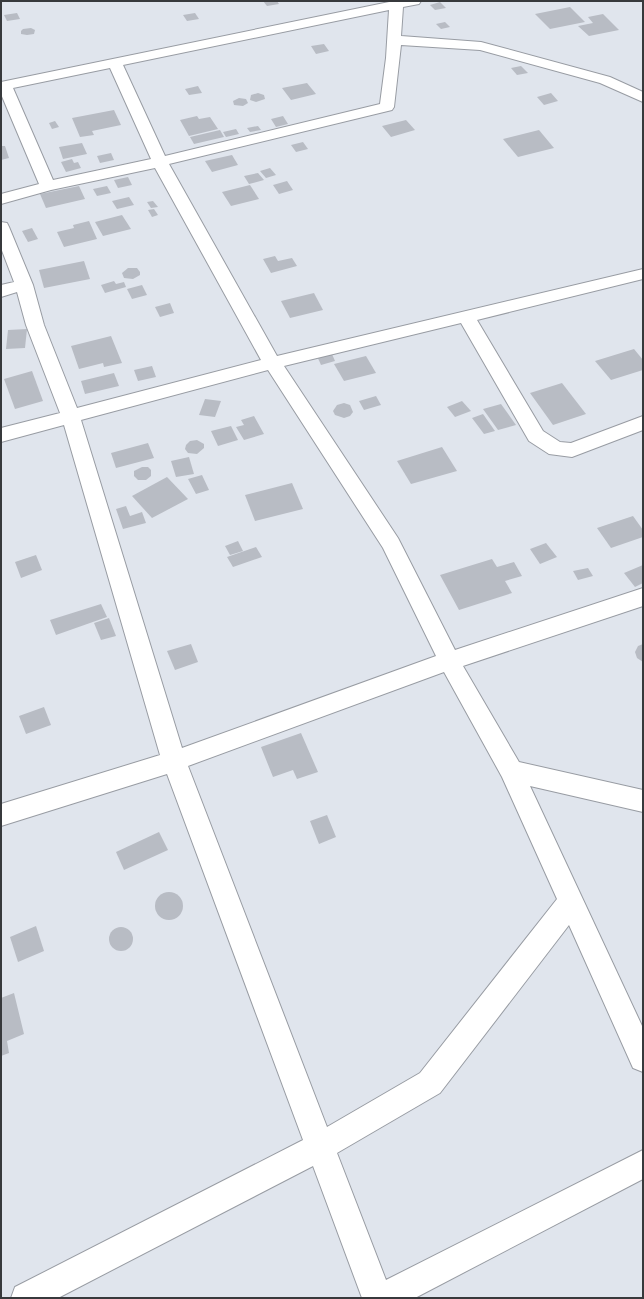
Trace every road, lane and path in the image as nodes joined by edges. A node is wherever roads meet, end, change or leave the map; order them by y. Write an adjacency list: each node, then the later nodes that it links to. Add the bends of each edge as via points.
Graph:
1 (414, 1): 2 (street)
2 (396, 5): 3 (street); 4 (street)
3 (394, 40): 6 (street, via 480,46 605,80); 7 (street, via 387,107)
4 (115, 62): 5 (street); 7 (street)
5 (3, 86): 8 (street)
6 (643, 98)
7 (160, 162): 8 (street); 15 (street)
8 (48, 186): 9 (street)
9 (1, 199)
10 (1, 227): 12 (street)
11 (643, 274): 14 (street)
12 (24, 285): 13 (street); 16 (street, via 35,325)
13 (1, 291)
14 (466, 316): 15 (street); 17 (street, via 536,436 556,449 572,450)
15 (272, 363): 16 (street); 20 (street, via 391,544)
16 (71, 418): 18 (street); 21 (street)
17 (643, 423)
18 (1, 435)
19 (643, 597): 20 (street)
20 (449, 661): 21 (street); 22 (street)
21 (174, 761): 24 (street); 27 (street)
22 (511, 771): 23 (street); 25 (street)
23 (643, 801)
24 (1, 815)
25 (571, 902): 26 (street); 27 (street, via 430,1083)
26 (643, 1058)
27 (320, 1147): 29 (street); 30 (street)
28 (643, 1164): 31 (street)
29 (26, 1298)
30 (377, 1298)
31 (383, 1298)

